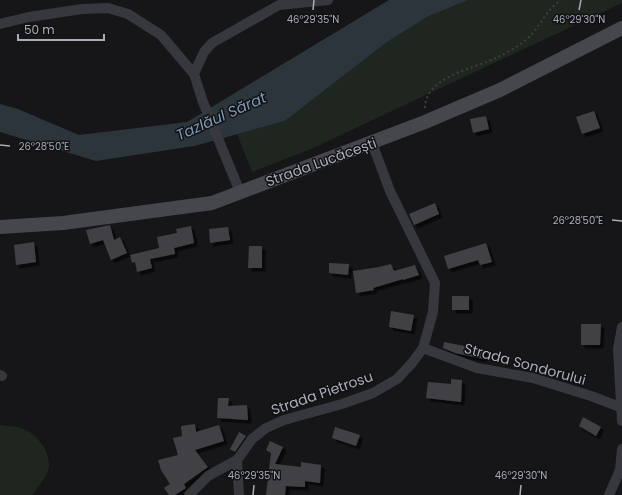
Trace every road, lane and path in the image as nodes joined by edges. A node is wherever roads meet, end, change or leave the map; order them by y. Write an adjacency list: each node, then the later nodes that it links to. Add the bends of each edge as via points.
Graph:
1 (328, 0): 6 (street, via 279,4 212,43 204,52)
2 (561, 0): 7 (path, via 518,45 496,58 448,78 431,90 425,105)
3 (107, 4): 4 (street); 6 (street, via 161,35)
4 (0, 24)
5 (622, 28): 7 (main road, Strada Lucăcești, via 500,90)
6 (194, 74): 9 (street)
7 (425, 122): 8 (main road, Strada Lucăcești)
8 (372, 144): 9 (main road, Strada Lucăcești); 12 (street, Strada Pietrosu, via 390,191 435,283 432,312)
9 (240, 192): 10 (main road, Strada Lucăcești, via 212,203 63,223)
10 (0, 227)
11 (622, 327): 13 (street, via 618,349)
12 (423, 348): 13 (street, Strada Sondorului, via 477,368 533,378); 16 (street, Strada Pietrosu, via 404,372 386,386 342,404 274,423 252,439)
13 (620, 408): 14 (street)
14 (622, 421)
15 (622, 448): 19 (street, via 620,470)
16 (237, 460): 17 (street, Strada Pietrosu, via 208,476); 18 (street)
17 (189, 495)
18 (239, 495)
19 (610, 495)

